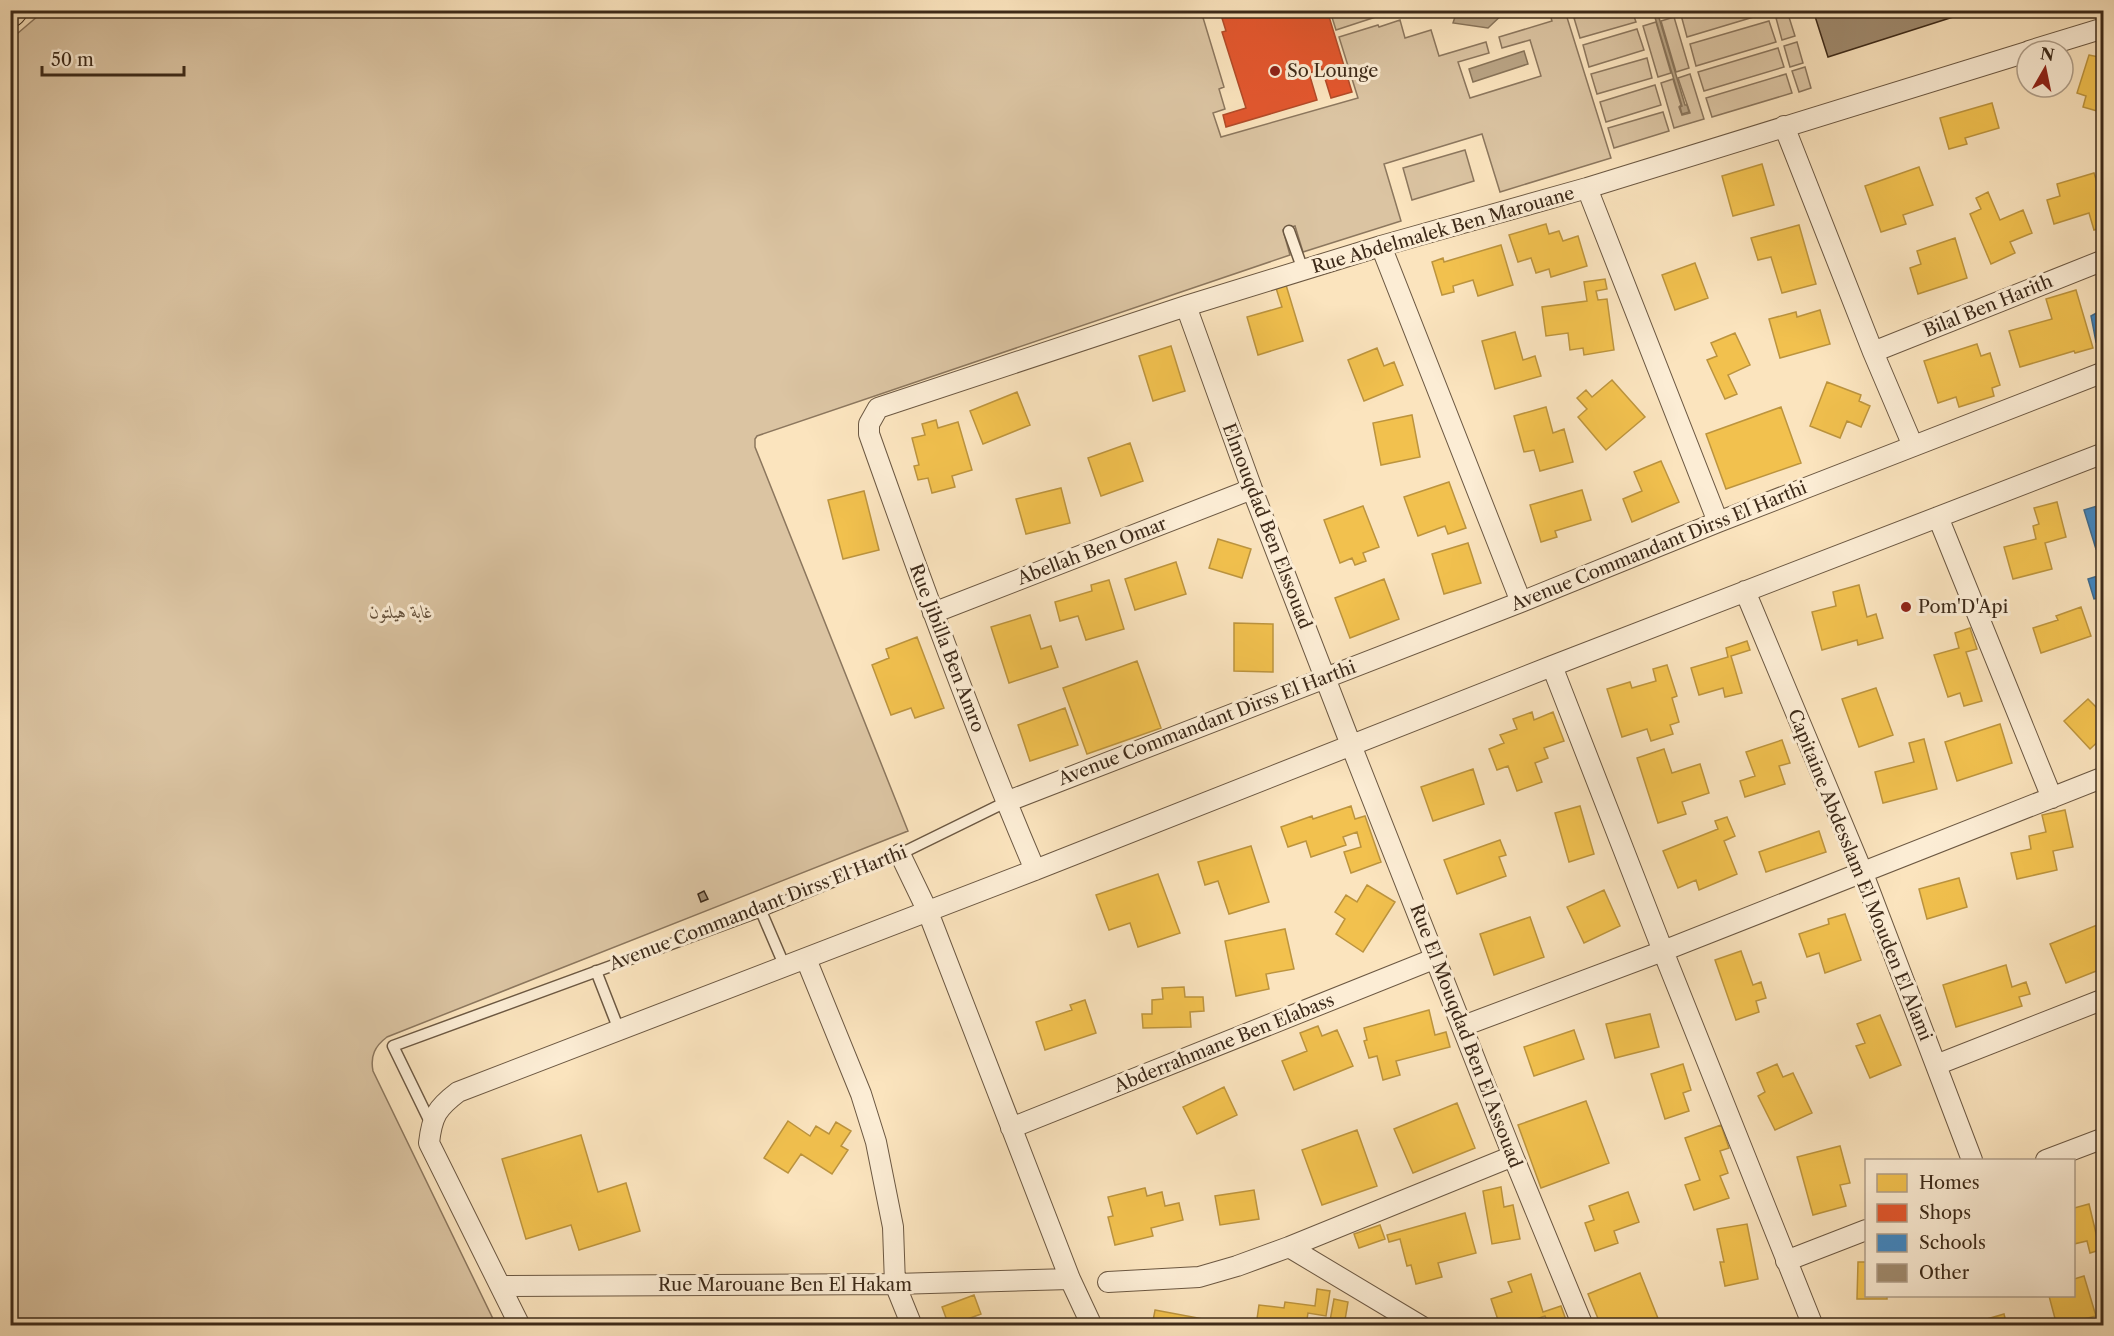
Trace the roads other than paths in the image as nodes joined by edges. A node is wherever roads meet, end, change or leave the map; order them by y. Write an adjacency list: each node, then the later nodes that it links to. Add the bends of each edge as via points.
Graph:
1 (2103, 28): 2 (street, Rue Abdelmalek Ben Marouane)
2 (2067, 39)
3 (2015, 55): 4 (street, Rue Abdelmalek Ben Marouane)
4 (1784, 126): 5 (street, Rue Abdelmalek Ben Marouane); 11 (street)
5 (1587, 188): 7 (street, Rue Abdelmalek Ben Marouane); 18 (street)
6 (1289, 231): 9 (lane)
7 (1381, 246): 9 (street, Rue Abdelmalek Ben Marouane); 20 (street)
8 (2103, 260): 11 (street, Bilal Ben Harith)
9 (1303, 270): 10 (street, Rue Abdelmalek Ben Marouane)
10 (1186, 306): 13 (street, Rue Abdelmalek Ben Marouane, via 878,408); 16 (street, Elmouqdad Ben Elssouad)
11 (1873, 352): 14 (street)
12 (2103, 372): 14 (street, Avenue Commandant Dirss El Harthi)
13 (868, 424): 21 (street, Rue Jibilla Ben Amro)
14 (1913, 446): 18 (street, Avenue Commandant Dirss El Harthi)
15 (2103, 453): 17 (street)
16 (1252, 489): 21 (street, Abellah Ben Omar); 23 (street, Elmouqdad Ben Elssouad)
17 (1938, 517): 19 (street); 26 (street)
18 (1718, 522): 20 (street, Avenue Commandant Dirss El Harthi)
19 (1745, 591): 22 (street); 30 (street, Capitaine Abdesslam El Mouden El Alami)
20 (1521, 602): 23 (street, Avenue Commandant Dirss El Harthi)
21 (933, 614): 27 (street, Rue Jibilla Ben Amro)
22 (1552, 666): 24 (street); 33 (street)
23 (1325, 677): 24 (street, Elmouqdad Ben Elssouad); 27 (street, Avenue Commandant Dirss El Harthi)
24 (1351, 745): 29 (street); 34 (street, Rue El Mouqdad Ben El Assouad)
25 (2103, 777): 26 (street)
26 (2052, 798): 30 (street)
27 (1006, 802): 28 (lane, Avenue Commandant Dirss El Harthi); 29 (street, Rue Jibilla Ben Amro)
28 (900, 854): 31 (lane, Avenue Commandant Dirss El Harthi); 32 (street)
29 (1035, 870): 32 (street)
30 (1862, 871): 33 (street); 41 (street, Capitaine Abdesslam El Mouden El Alami)
31 (761, 911): 36 (lane); 37 (lane, Avenue Commandant Dirss El Harthi)
32 (927, 912): 35 (street); 42 (street)
33 (1663, 951): 39 (street); 50 (street)
34 (1436, 958): 39 (street, Rue El Mouqdad Ben El Assouad); 42 (street, Abderrahmane Ben Elabass)
35 (806, 959): 36 (street); 53 (street, via 861,1094 876,1142 893,1227)
36 (785, 967): 40 (street)
37 (596, 971): 40 (lane); 43 (lane, Avenue Commandant Dirss El Harthi, via 393,1046)
38 (2103, 999): 41 (street)
39 (1463, 1026): 45 (street, Rue El Mouqdad Ben El Assouad)
40 (619, 1030): 43 (street, via 458,1092 440,1106)
41 (1936, 1065): 46 (street, Capitaine Abdesslam El Mouden El Alami)
42 (1011, 1128): 51 (street)
43 (430, 1134): 54 (street)
44 (2103, 1138): 47 (street)
45 (1513, 1156): 49 (street); 59 (street, Rue El Mouqdad Ben El Assouad)
46 (1971, 1159)
47 (2051, 1159)
48 (1865, 1230): 50 (street)
49 (1289, 1247): 52 (street, via 1199,1277); 58 (street)
50 (1786, 1261): 60 (street)
51 (1070, 1279): 53 (street, Rue Marouane Ben El Hakam); 57 (street)
52 (1108, 1282)
53 (895, 1284): 54 (street, Rue Marouane Ben El Hakam); 56 (street)
54 (501, 1286): 55 (street)
55 (520, 1326)
56 (912, 1326)
57 (1092, 1326)
58 (1420, 1326)
59 (1583, 1326)
60 (1813, 1326)

